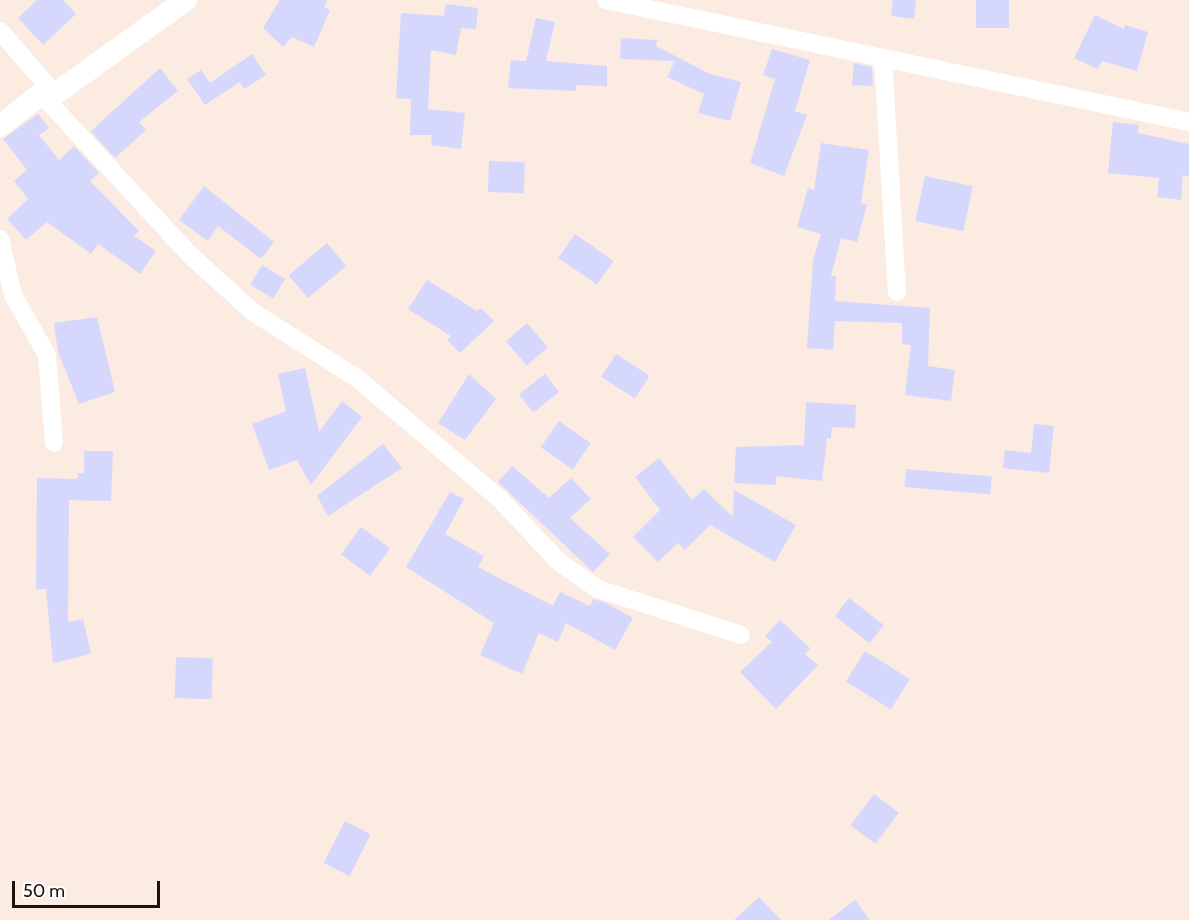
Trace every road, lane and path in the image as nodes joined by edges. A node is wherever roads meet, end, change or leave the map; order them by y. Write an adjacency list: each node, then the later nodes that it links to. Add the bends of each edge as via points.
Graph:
1 (186, 0): 5 (street)
2 (606, 0): 4 (street)
3 (0, 31): 5 (street)
4 (884, 58): 6 (street); 9 (street)
5 (48, 94): 7 (street); 11 (street, via 189,254 253,312 358,379 500,499 559,562 598,589)
6 (1189, 122)
7 (0, 126)
8 (0, 239): 10 (street, via 13,295 46,355)
9 (897, 292)
10 (54, 443)
11 (741, 635)

